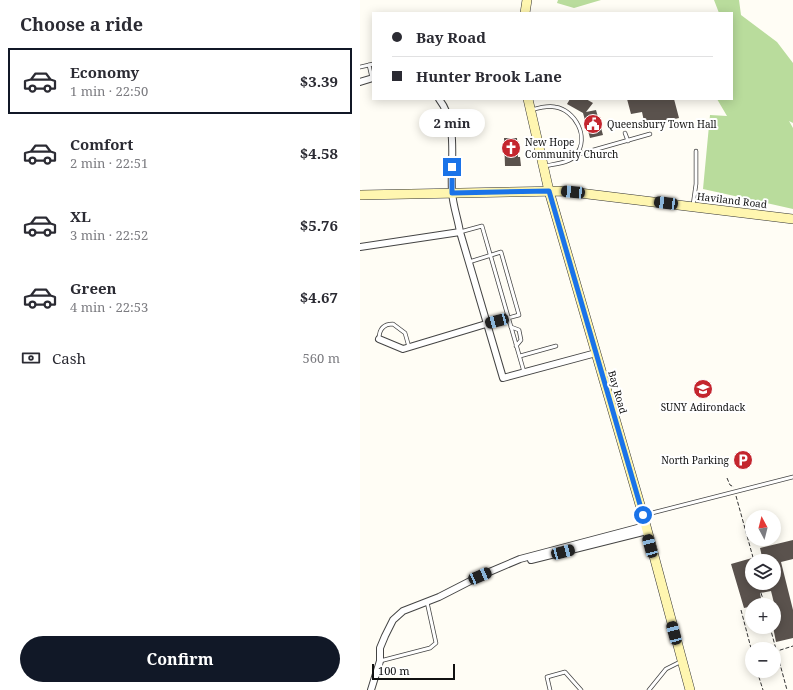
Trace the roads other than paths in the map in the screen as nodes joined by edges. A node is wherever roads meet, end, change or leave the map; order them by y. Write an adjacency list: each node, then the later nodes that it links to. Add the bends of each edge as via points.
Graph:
1 (527, 0): 2 (street)
2 (525, 12)
3 (371, 64): 4 (lane)
4 (360, 67)
5 (372, 78): 6 (street)
6 (360, 82)
7 (440, 100): 17 (street, via 449,116 452,140)
8 (528, 100): 9 (street, Bay Road)
9 (530, 110): 14 (lane, via 554,106 573,116 580,126 581,137); 15 (street, Bay Road)
10 (625, 133): 12 (lane)
11 (650, 134): 12 (lane)
12 (628, 141): 14 (lane)
13 (696, 151): 19 (lane)
14 (576, 155): 15 (lane, via 567,161)
15 (543, 167): 16 (street, Bay Road)
16 (549, 191): 17 (street, Haviland Road); 19 (street, Haviland Road); 32 (street, Bay Road)
17 (452, 193): 18 (street, Haviland Road); 21 (street)
18 (360, 196)
19 (693, 206): 20 (street, Haviland Road)
20 (793, 219)
21 (460, 232): 22 (street); 23 (lane, via 482,226); 24 (street)
22 (360, 247)
23 (490, 256): 24 (lane); 25 (lane); 25 (lane, via 501,252 519,315)
24 (469, 262): 26 (street)
25 (508, 318): 26 (lane); 27 (lane)
26 (486, 324): 31 (street); 34 (street, via 502,378)
27 (511, 327): 29 (lane); 29 (lane, via 520,330 521,340)
28 (379, 339): 31 (street, via 403,349); 31 (lane, via 382,327 389,324 397,326 405,333)
29 (516, 346): 33 (lane)
30 (556, 346): 33 (lane)
31 (409, 347)
32 (596, 353): 34 (street); 36 (street, Bay Road)
33 (520, 356): 34 (lane)
34 (524, 373)
35 (793, 477): 36 (lane)
36 (643, 515): 37 (street, Bay Road)
37 (646, 528): 38 (street, via 521,563 512,563); 40 (street, Bay Road)
38 (426, 601): 39 (street, via 403,611 393,620 380,648); 39 (lane, via 436,643 430,648)
39 (380, 661): 41 (street)
40 (682, 662): 44 (lane, via 666,669); 45 (street, Bay Road)
41 (371, 690)
42 (550, 690): 43 (lane, via 547,677 565,672)
43 (582, 690)
44 (649, 690)
45 (690, 690)

